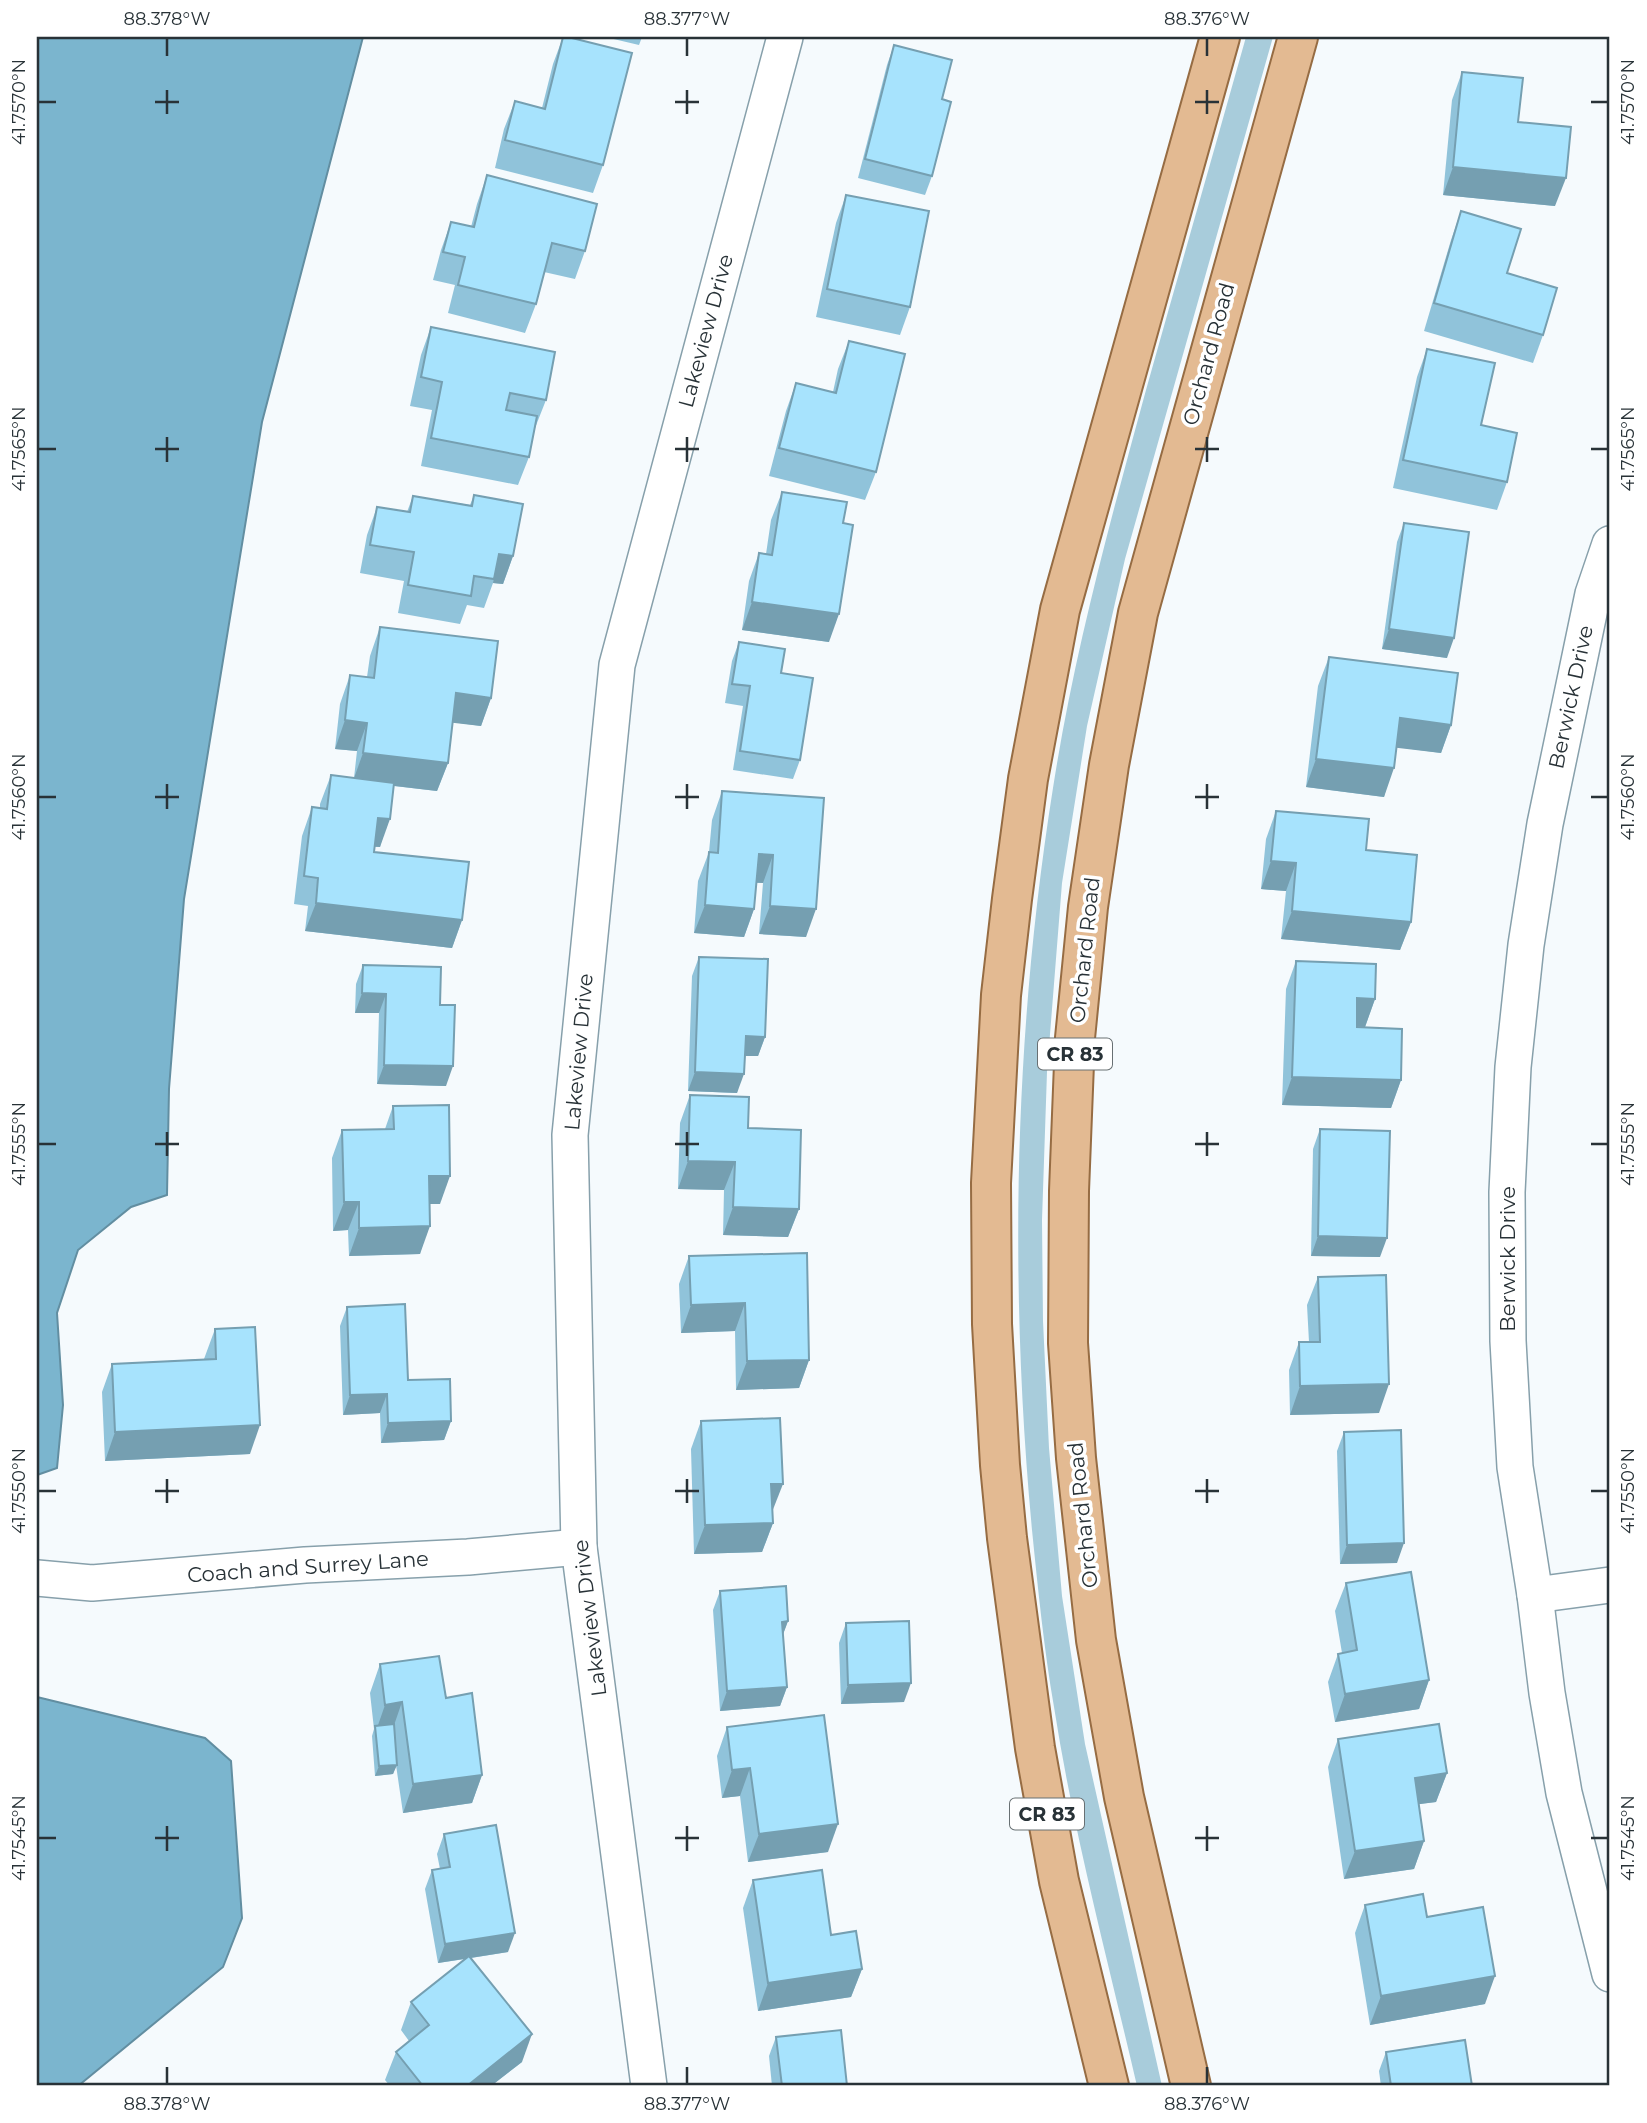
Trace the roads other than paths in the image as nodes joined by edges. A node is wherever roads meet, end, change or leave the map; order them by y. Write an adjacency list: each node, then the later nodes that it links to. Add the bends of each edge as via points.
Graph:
1 (785, 37): 5 (street, Lakeview Drive, via 617,665 570,1135)
2 (1220, 37): 11 (main road, CR 83, via 1060,611 1028,779 1012,899 1001,995 991,1170 992,1324 1007,1538 1035,1748 1059,1881)
3 (1298, 37): 12 (main road, Orchard Road / CR 83, via 1138,612 1109,765 1075,1038 1068,1342 1096,1640 1124,1797)
4 (1610, 544): 8 (street, Berwick Drive, via 1593,594 1545,824 1513,1068 1507,1192 1508,1341 1515,1467)
5 (579, 1547): 6 (street, Coach and Surrey Lane, via 92,1583); 10 (street, Lakeview Drive)
6 (37, 1578)
7 (1610, 1585): 8 (street)
8 (1535, 1595): 9 (street, Berwick Drive, via 1564,1793)
9 (1610, 1974)
10 (649, 2086)
11 (1109, 2086)
12 (1191, 2086)

